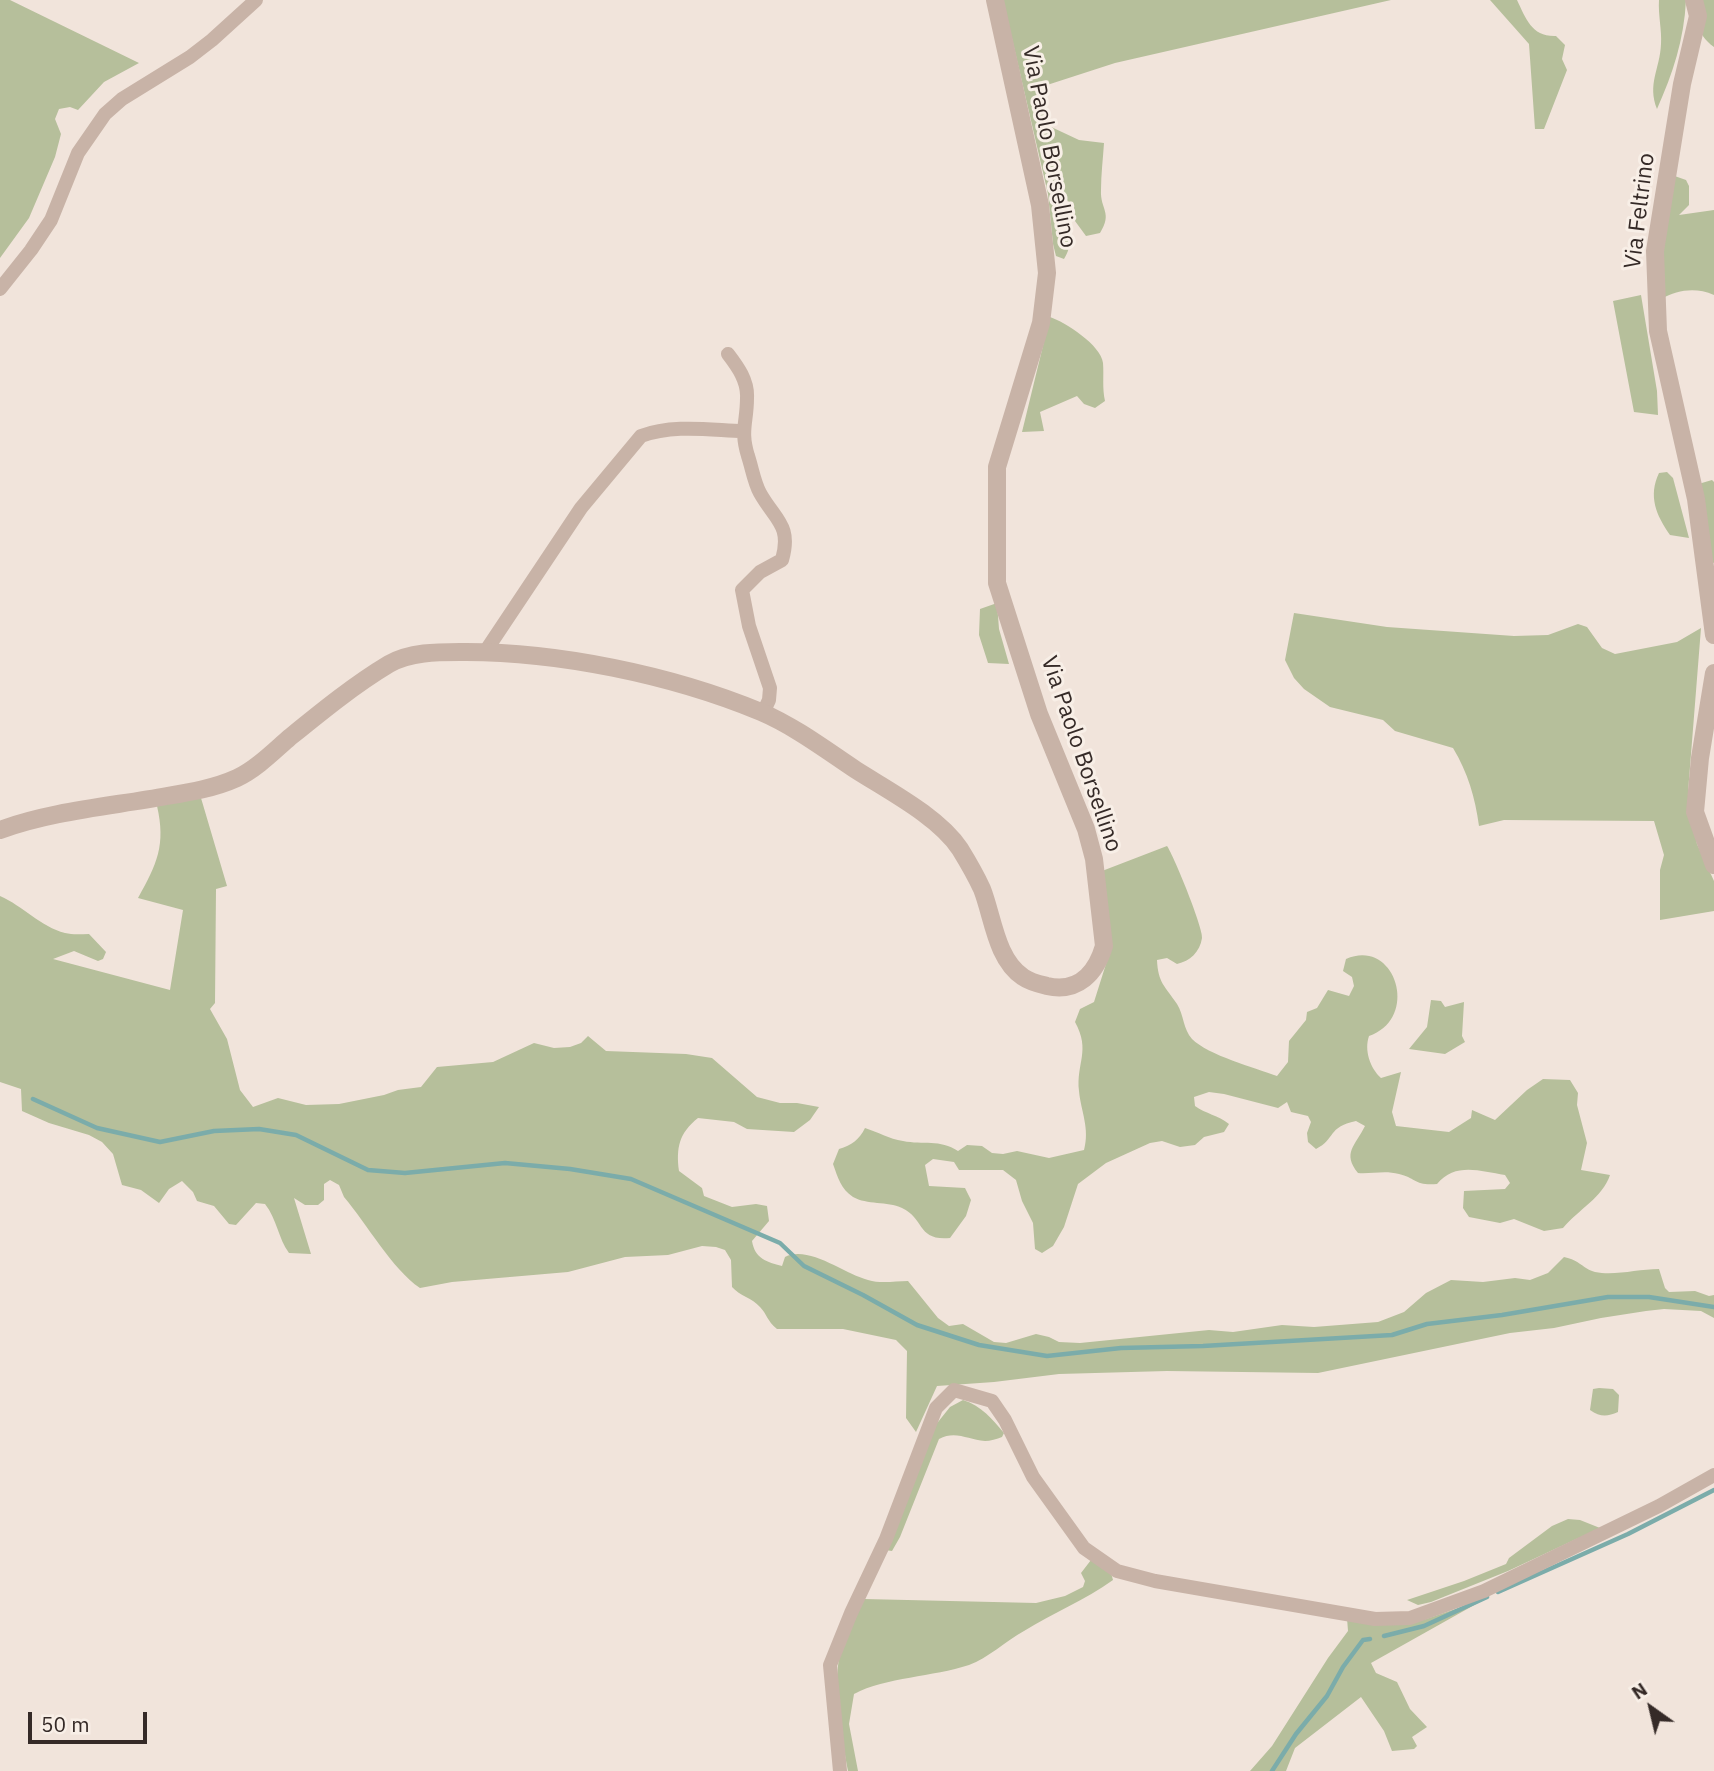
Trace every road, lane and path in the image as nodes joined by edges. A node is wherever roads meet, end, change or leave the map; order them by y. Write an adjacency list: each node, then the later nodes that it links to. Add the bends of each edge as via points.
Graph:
1 (256, 0): 4 (street, via 197,52 105,114 78,153 51,220)
2 (995, 0): 10 (street, Via Paolo Borsellino, via 1038,194 1047,273 1041,323 996,467 997,583 1039,714 1082,816 1094,859 1104,946 1092,973 1067,987 1030,982 1019,975 1001,948 982,890 958,845 911,806)
3 (1694, 0): 7 (street, Via Feltrino, via 1698,16 1655,251 1658,331 1696,499)
4 (0, 289)
5 (728, 354): 6 (street, via 744,379 748,396)
6 (743, 431): 8 (street, via 674,429 641,436 581,508); 10 (street, via 758,491 782,521 786,540 782,560 760,572 742,590 770,688)
7 (1714, 635)
8 (485, 652): 10 (street, Via Paolo Borsellino, via 539,655 635,673); 11 (street, Via Paolo Borsellino, via 420,654 393,662 239,778 206,789)
9 (1714, 673): 12 (street, via 1695,812)
10 (763, 713)
11 (0, 830)
12 (1714, 865)
13 (1714, 1475): 14 (street, via 1484,1591 1410,1618 1375,1619 1117,1571 1084,1548 1033,1477 992,1401 954,1390 936,1408 830,1665)
14 (839, 1771)

